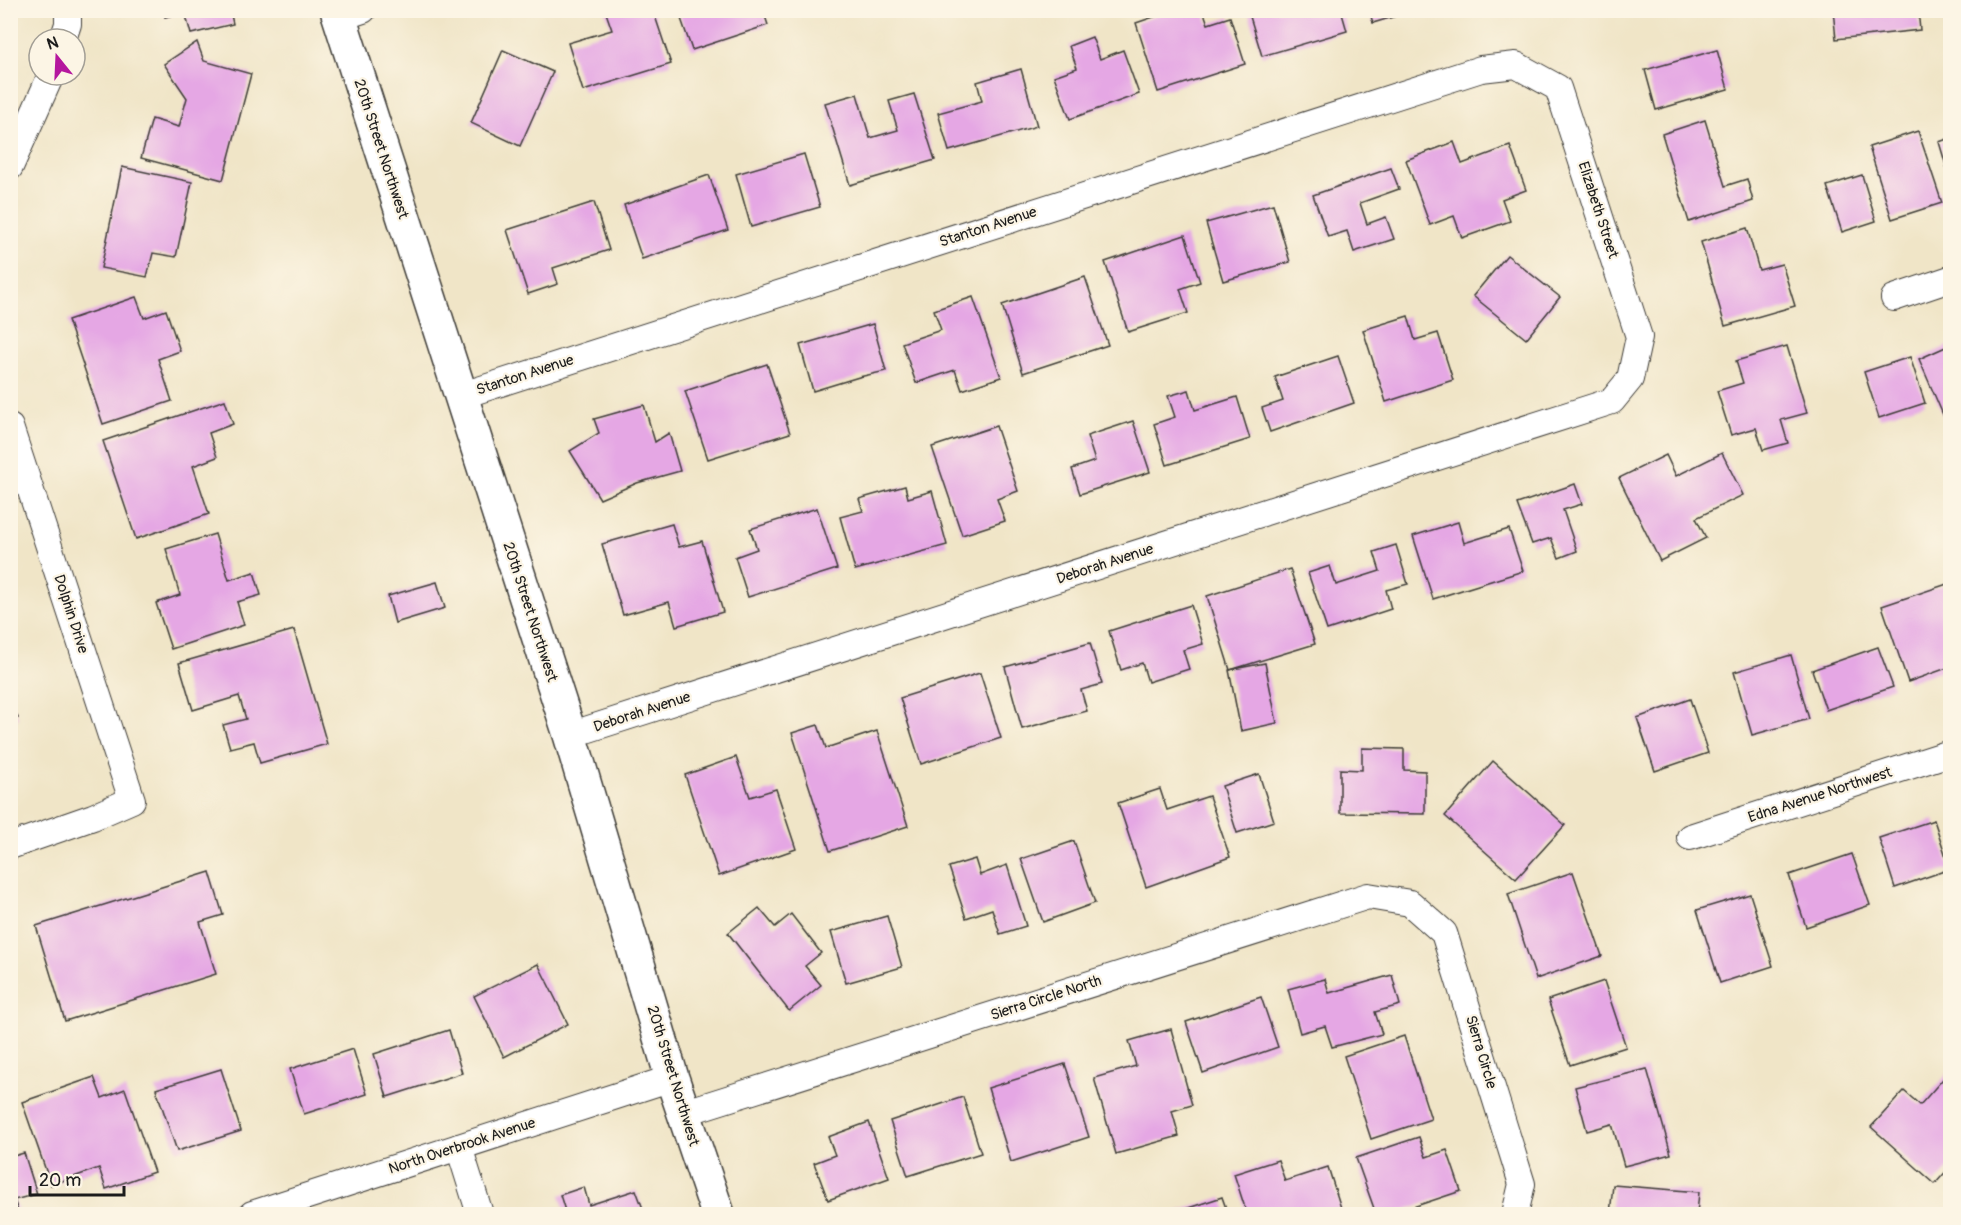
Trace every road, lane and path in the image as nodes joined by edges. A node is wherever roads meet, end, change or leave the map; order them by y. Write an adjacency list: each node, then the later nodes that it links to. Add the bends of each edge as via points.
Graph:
1 (68, 10): 3 (street)
2 (346, 13): 10 (street, 20th Street Northwest)
3 (67, 27)
4 (1516, 65): 9 (street, Elizabeth Street, via 1558,88 1640,337); 10 (street, Stanton Avenue, via 1481,69)
5 (46, 87): 6 (street)
6 (10, 167)
7 (1950, 279): 8 (street)
8 (1894, 297)
9 (1630, 379): 12 (street, Deborah Avenue, via 1612,401)
10 (460, 396): 12 (street, 20th Street Northwest)
11 (10, 427): 15 (street, Dolphin Drive, via 132,800)
12 (570, 735): 17 (street, 20th Street Northwest)
13 (1950, 753): 14 (street, Edna Avenue Northwest)
14 (1690, 837)
15 (10, 846)
16 (1410, 903): 18 (street, Sierra Circle North, via 1368,896); 23 (street, Sierra Circle, via 1444,933 1522,1184)
17 (672, 1078): 18 (street, 20th Street Northwest); 19 (street, North Overbrook Avenue)
18 (683, 1113): 22 (street, 20th Street Northwest)
19 (459, 1147): 20 (street, North Overbrook Avenue); 21 (street)
20 (252, 1215)
21 (480, 1215)
22 (718, 1215)
23 (1515, 1215)

